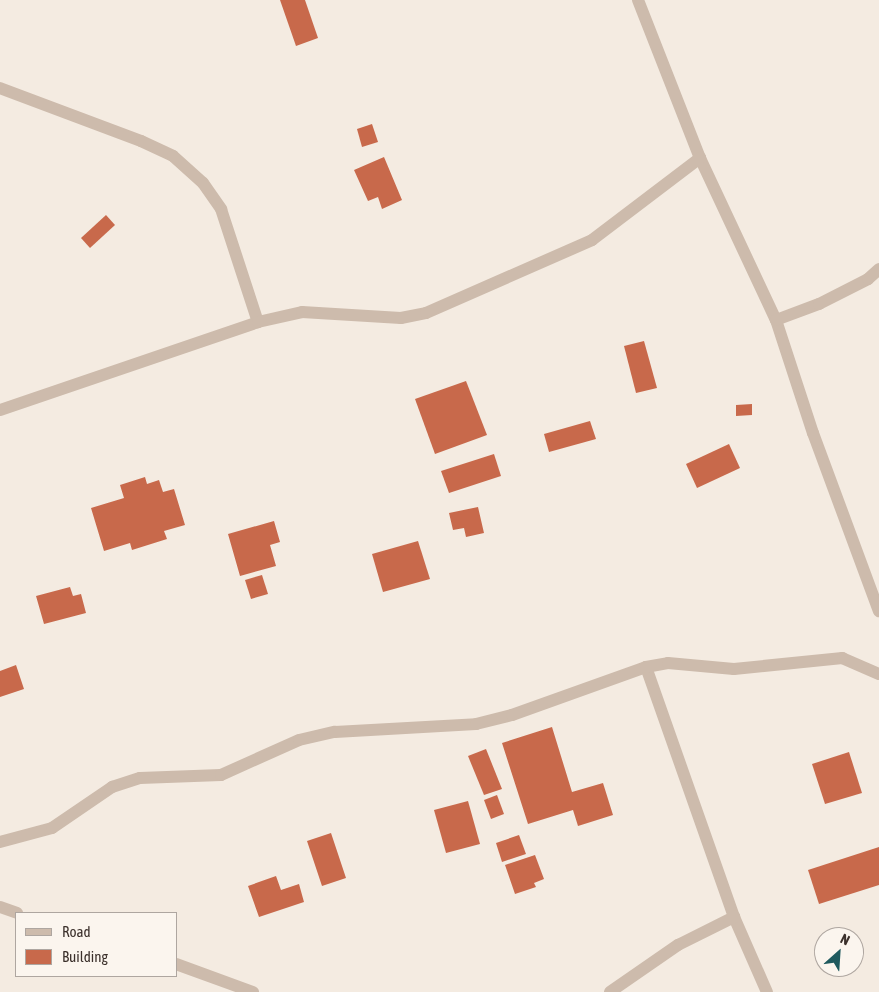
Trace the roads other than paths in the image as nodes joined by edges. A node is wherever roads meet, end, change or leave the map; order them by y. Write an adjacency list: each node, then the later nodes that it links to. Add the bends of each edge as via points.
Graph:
1 (638, 0): 3 (street)
2 (0, 88): 6 (street, via 141,141 173,156 203,182 221,209)
3 (700, 158): 5 (street); 6 (street, via 592,240 426,313 401,318 302,312)
4 (879, 269): 5 (street, via 868,279 819,304)
5 (776, 320): 8 (street, via 813,433)
6 (258, 322): 7 (street)
7 (0, 410)
8 (879, 611)
9 (646, 667): 10 (street, via 668,663 734,669 842,658); 11 (street, via 512,715 476,724 335,732 299,740 221,775 140,778 112,787 52,828); 14 (street)
10 (879, 674)
11 (0, 842)
12 (0, 907): 13 (street)
13 (15, 912)
14 (734, 917): 17 (street, via 678,945); 18 (street)
15 (178, 965): 16 (street)
16 (253, 992)
17 (610, 992)
18 (767, 992)

